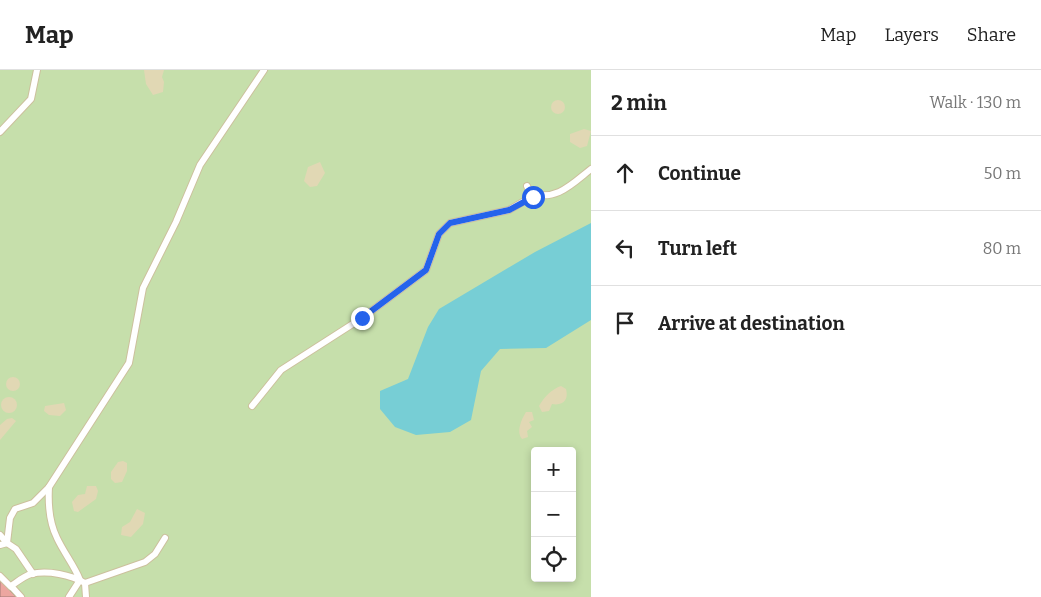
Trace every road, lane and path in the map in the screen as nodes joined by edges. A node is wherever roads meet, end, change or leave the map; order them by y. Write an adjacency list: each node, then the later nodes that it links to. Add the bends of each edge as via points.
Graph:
1 (37, 70): 3 (lane, via 31,99)
2 (264, 70): 8 (lane, via 200,165 143,288 129,363)
3 (0, 132)
4 (591, 169): 5 (lane, via 562,192)
5 (540, 196): 6 (lane); 6 (lane, via 529,190)
6 (526, 200): 7 (lane, via 509,210 450,223 439,234 426,270 420,276 281,370)
7 (252, 406)
8 (48, 487): 11 (lane, via 33,503 15,509); 14 (lane, via 48,509 57,538)
9 (0, 535): 11 (lane)
10 (165, 538): 14 (lane, via 156,554 145,562)
11 (3, 544): 12 (lane, via 16,549)
12 (33, 574): 14 (lane, via 69,575); 15 (lane)
13 (0, 576): 15 (lane)
14 (83, 582): 17 (lane); 18 (lane)
15 (11, 587): 16 (lane)
16 (21, 597)
17 (70, 597)
18 (86, 597)

